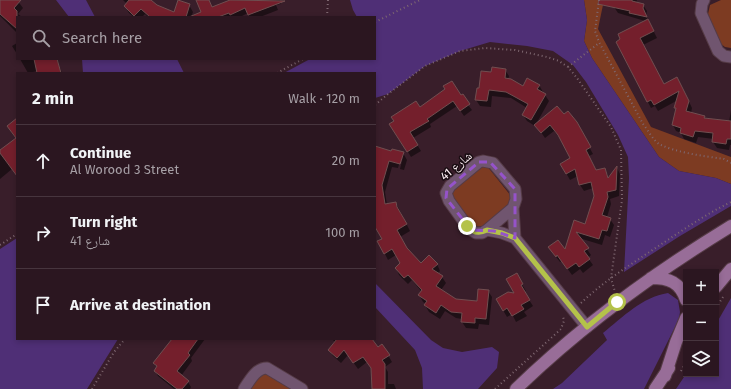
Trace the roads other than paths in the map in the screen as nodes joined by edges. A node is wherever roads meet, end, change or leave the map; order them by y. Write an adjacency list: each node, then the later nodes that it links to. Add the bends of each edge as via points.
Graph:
1 (704, 0): 2 (street, via 701,13 718,51 724,56)
2 (731, 57)
3 (513, 208): 5 (street); 5 (street, شارع 41, via 516,199 515,189 493,163 479,162 450,186 446,198 467,226 476,233); 6 (street, شارع 41)
4 (731, 226): 8 (street)
5 (487, 230): 6 (street, شارع 41)
6 (515, 238): 12 (street)
7 (731, 269): 9 (street)
8 (651, 278): 10 (street, via 663,278 675,283); 12 (street)
9 (719, 283)
10 (683, 292)
11 (683, 325): 14 (street)
12 (587, 327): 17 (street)
13 (685, 341): 14 (street)
14 (665, 376): 18 (street)
15 (244, 389): 16 (street, via 257,371 267,368)
16 (302, 389)
17 (516, 389)
18 (655, 389)

